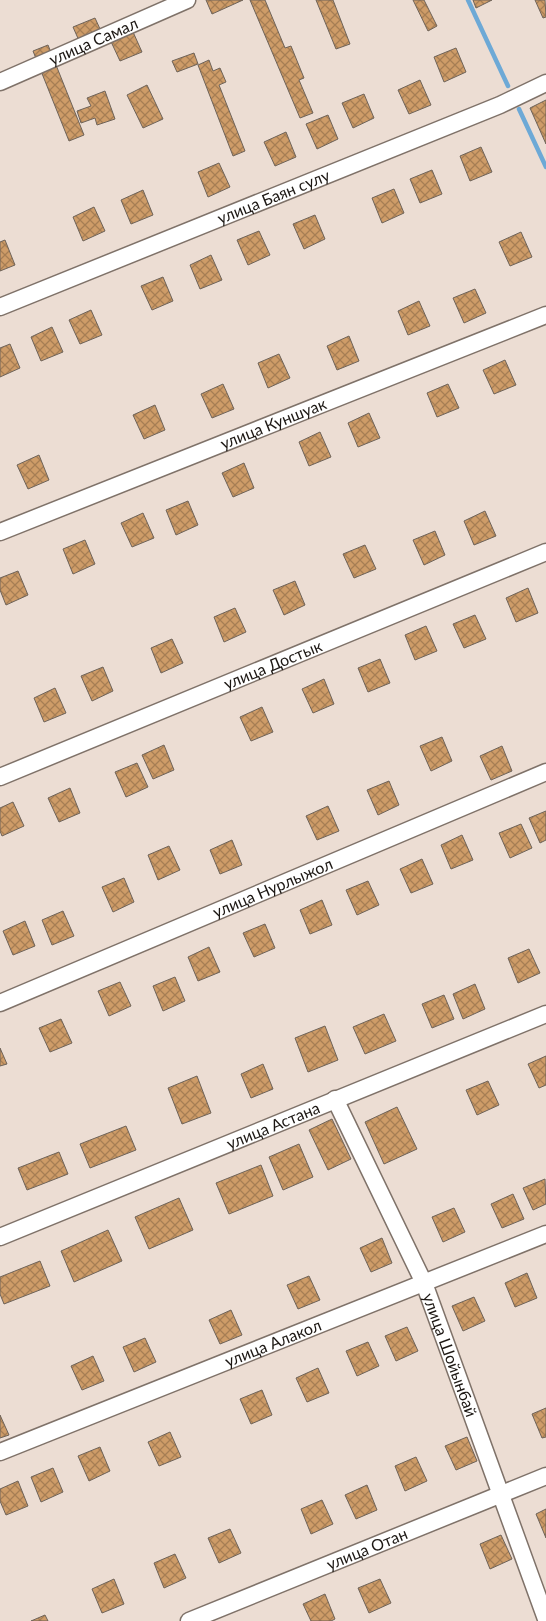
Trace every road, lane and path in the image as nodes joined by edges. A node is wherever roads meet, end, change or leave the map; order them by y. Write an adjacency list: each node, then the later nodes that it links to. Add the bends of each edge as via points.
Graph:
1 (187, 0): 2 (street, улица Самал)
2 (0, 82)
3 (546, 83): 4 (street, улица Баян сулу, via 500,105)
4 (0, 307)
5 (546, 315): 6 (street, улица Куншуак)
6 (0, 532)
7 (546, 552): 9 (street, улица Достык)
8 (546, 772): 10 (street, улица Нурлыжол)
9 (0, 777)
10 (0, 1003)
11 (546, 1014): 12 (street, улица Астана)
12 (335, 1099): 14 (street, улица Астана); 15 (street, улица Шойынбай)
13 (546, 1234): 15 (street, улица Алакол)
14 (0, 1237)
15 (424, 1283): 16 (street, улица Алакол); 18 (street, улица Шойынбай)
16 (0, 1452)
17 (546, 1476): 18 (street, улица Отан)
18 (502, 1494): 19 (street, улица Шойынбай); 20 (street, улица Отан)
19 (546, 1619)
20 (189, 1621)

